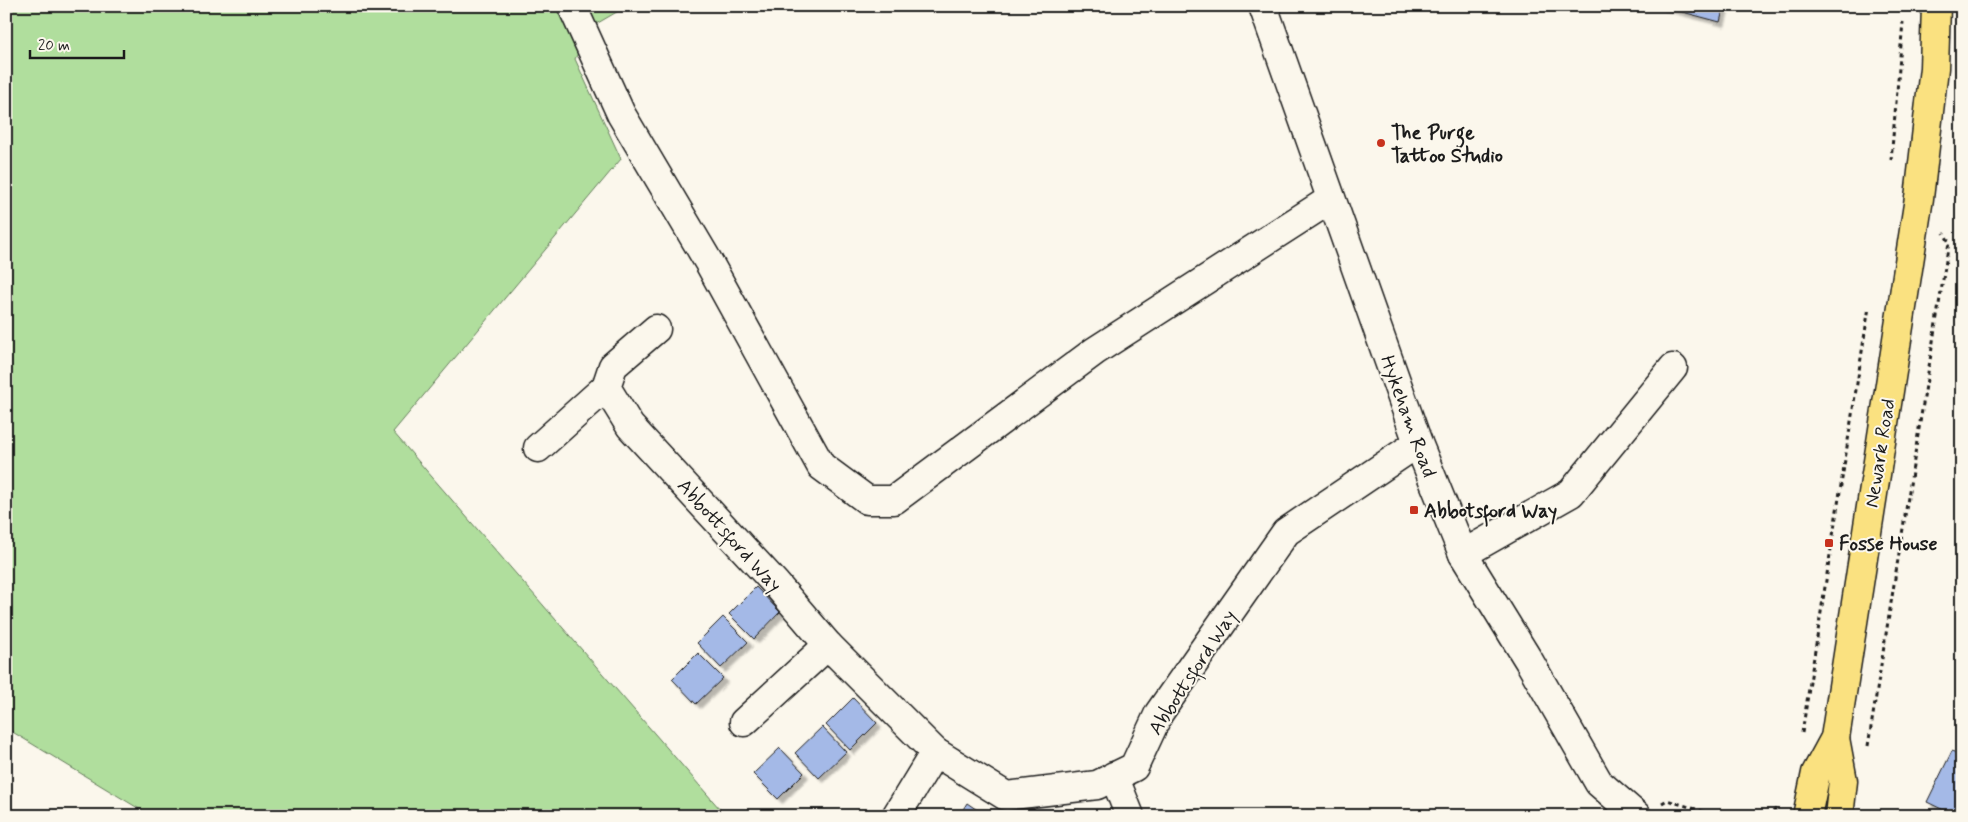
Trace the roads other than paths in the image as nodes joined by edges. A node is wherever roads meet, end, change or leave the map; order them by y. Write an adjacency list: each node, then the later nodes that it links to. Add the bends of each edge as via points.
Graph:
1 (572, 6): 4 (street, via 621,114 708,261 821,466 867,500 894,500 1096,351)
2 (1263, 6): 4 (street, Hykeham Road)
3 (1936, 6): 13 (main road, Newark Road, via 1934,68 1919,198)
4 (1331, 199): 8 (street, Hykeham Road)
5 (656, 329): 7 (street, via 613,366)
6 (1672, 368): 10 (street, via 1571,493)
7 (606, 387): 9 (street); 11 (street, Abbottsford Way, via 630,426)
8 (1418, 443): 10 (street, Hykeham Road); 15 (street, Abbottsford Way, via 1286,532 1159,714 1134,767)
9 (538, 448)
10 (1463, 554): 20 (street, Hykeham Road, via 1599,783)
11 (828, 645): 12 (street); 14 (street, Abbottsford Way)
12 (744, 722)
13 (1835, 738): 16 (main road, Newark Road, via 1816,774); 17 (main road, Newark Road, via 1843,781)
14 (935, 752): 15 (street, Abbottsford Way, via 1006,796 1097,785); 18 (street)
15 (1114, 776): 19 (street)
16 (1808, 813): 17 (street)
17 (1840, 815)
18 (896, 816)
19 (1130, 816)
20 (1637, 816)

